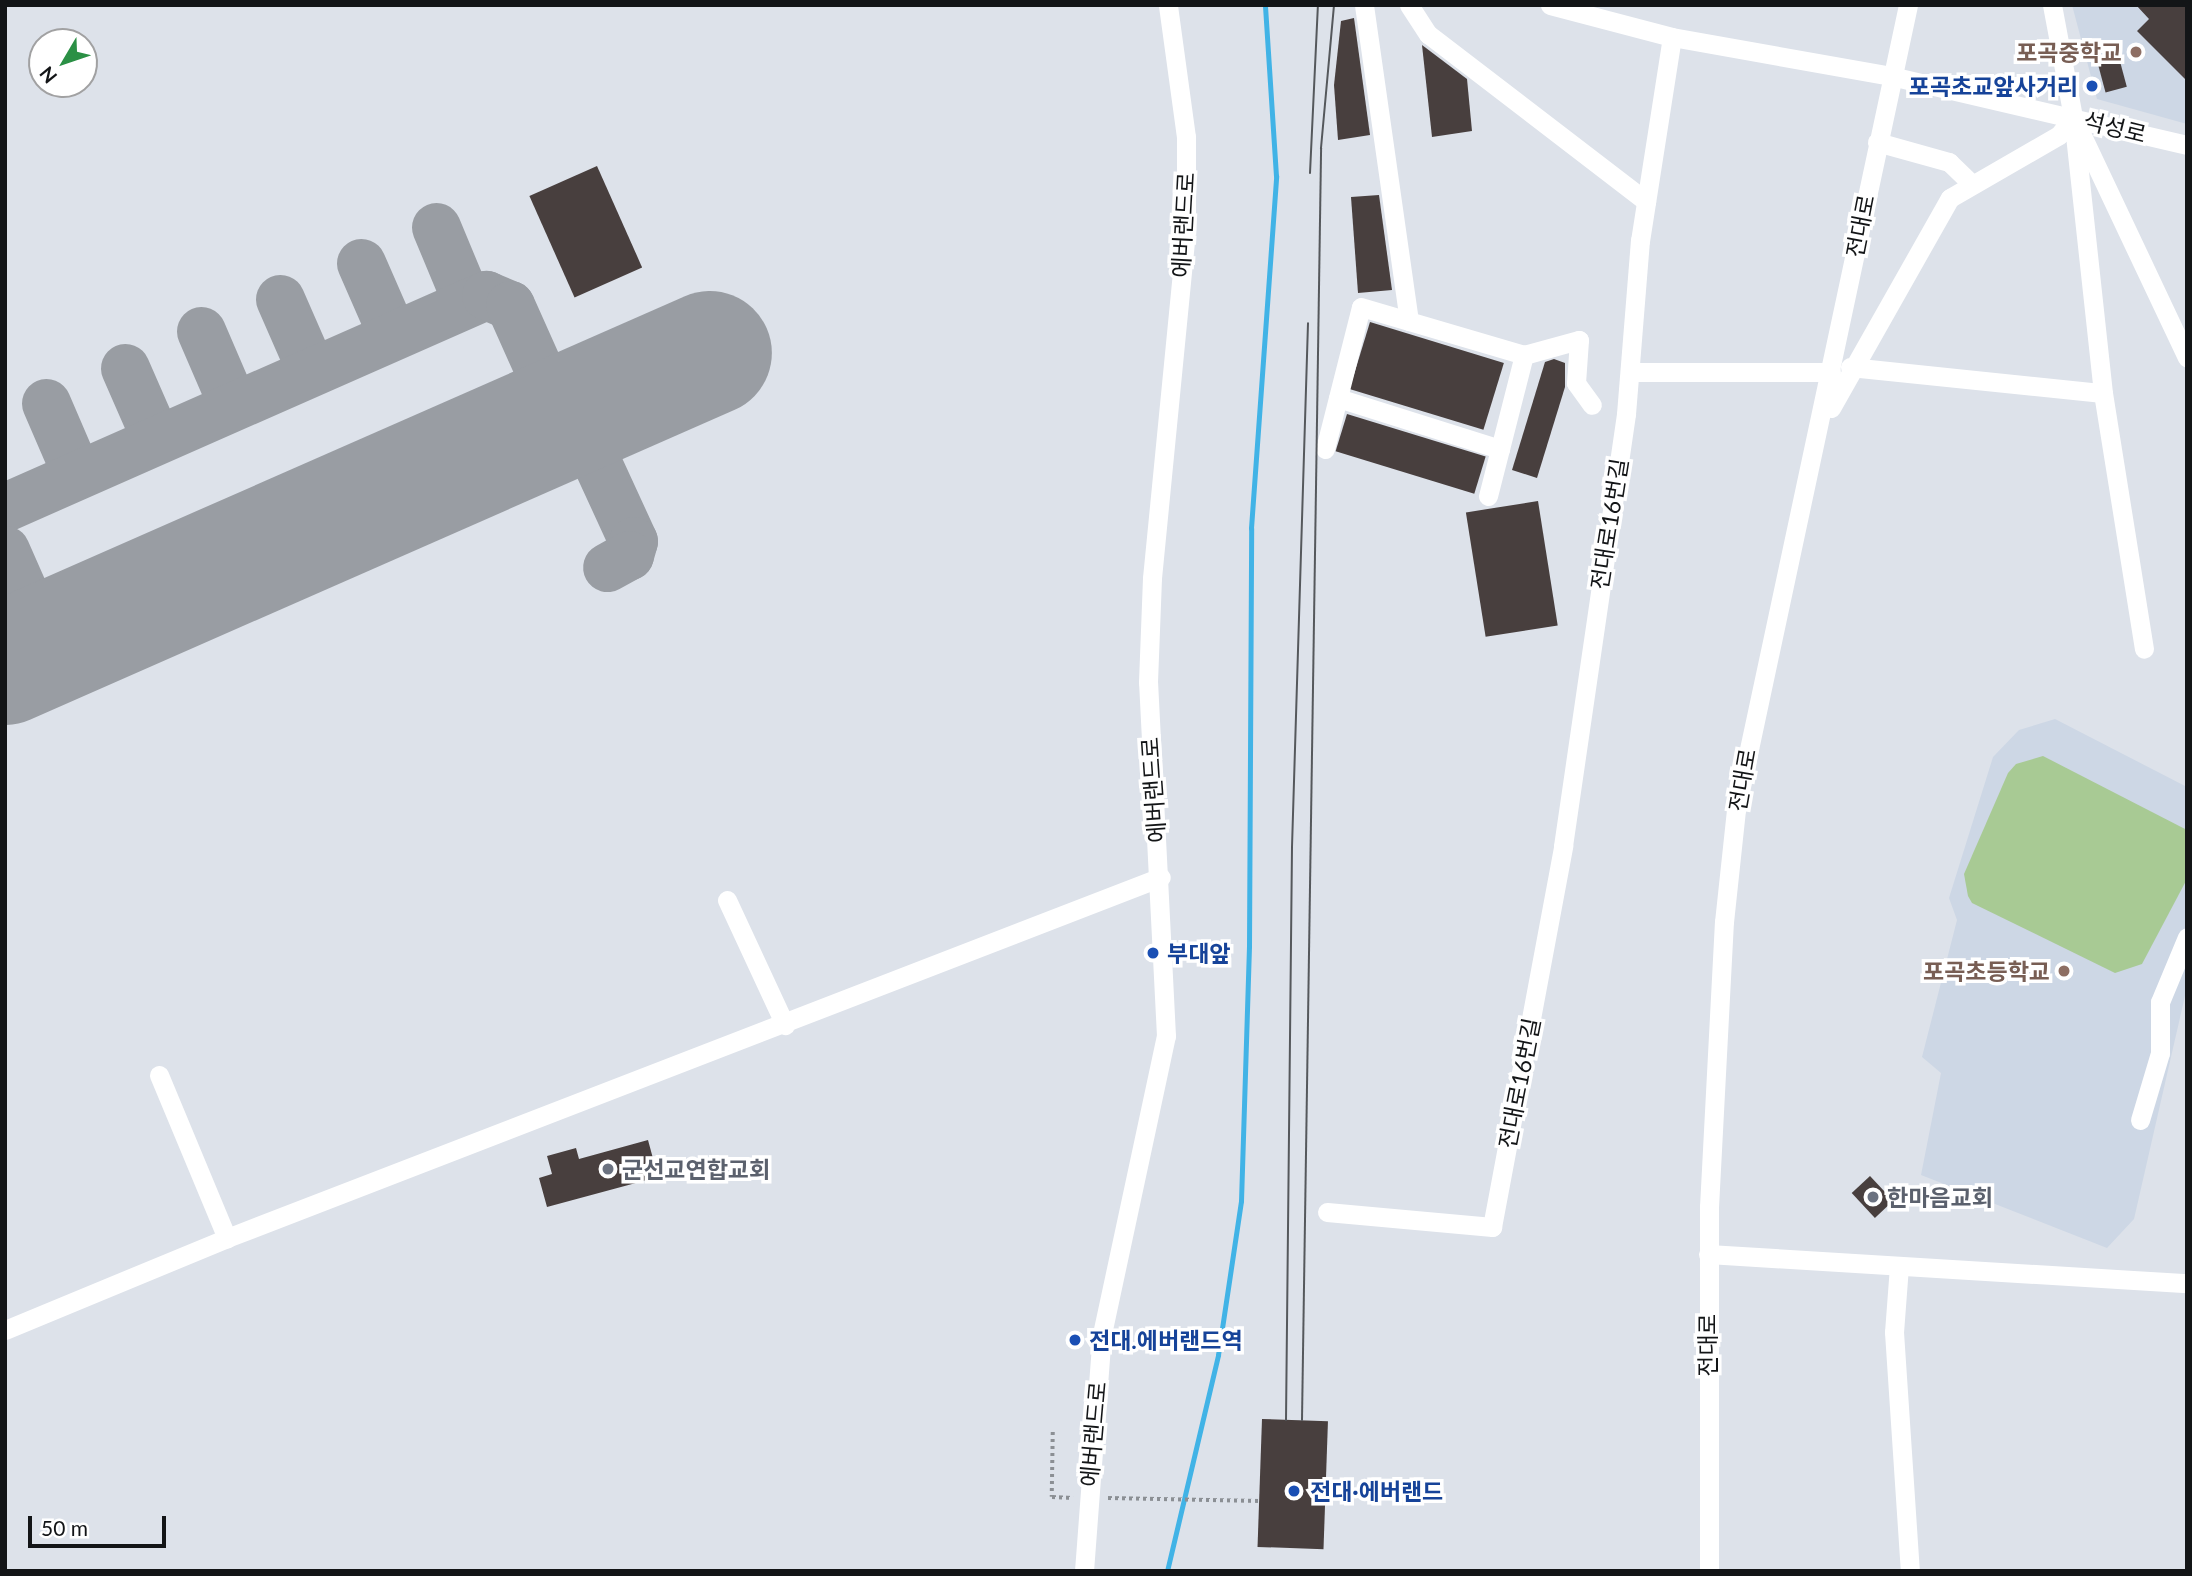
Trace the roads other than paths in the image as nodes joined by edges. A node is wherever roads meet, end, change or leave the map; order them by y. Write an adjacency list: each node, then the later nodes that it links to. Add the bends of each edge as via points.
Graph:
1 (1168, 5): 26 (street, 에버랜드로, via 1186,150 1186,229 1151,591 1149,757)
2 (1364, 5): 14 (street)
3 (1409, 5): 13 (street, via 1427,34)
4 (1550, 5): 7 (street)
5 (1908, 5): 8 (street, 전대로)
6 (2052, 5): 9 (street, 석성로)
7 (1672, 37): 8 (street); 13 (street, 전대로16번길)
8 (1891, 76): 9 (street); 10 (street, 전대로)
9 (2073, 117): 11 (street, 석성로); 12 (street, via 2059,135); 16 (street); 19 (street)
10 (1877, 142): 12 (street, via 1949,162); 17 (street, 전대로)
11 (2187, 145)
12 (1972, 184): 17 (street, via 1950,198)
13 (1646, 201): 18 (street, 전대로16번길)
14 (1409, 321): 15 (street); 20 (street, via 1362,307)
15 (1524, 355): 21 (street, via 1579,340 1576,383); 23 (street)
16 (2187, 358)
17 (1840, 370): 18 (street); 19 (street); 34 (street, 전대로, via 1811,450 1736,810 1724,922)
18 (1630, 372): 32 (street, 전대로16번길, via 1563,846 1492,1227)
19 (2103, 393): 25 (street)
20 (1338, 398): 22 (street); 23 (street)
21 (1592, 405)
22 (1325, 449)
23 (1500, 449): 24 (street)
24 (1488, 496)
25 (2144, 649)
26 (1161, 877): 29 (street, via 1053,914); 38 (street, 에버랜드로, via 1166,1036 1102,1334)
27 (727, 901): 29 (street)
28 (2187, 937): 31 (street, via 2160,1002 2160,1053)
29 (785, 1025): 33 (street)
30 (159, 1075): 33 (street)
31 (2140, 1121)
32 (1327, 1212)
33 (226, 1238): 37 (street)
34 (1708, 1254): 35 (street); 39 (street, 전대로)
35 (1899, 1266): 36 (street); 40 (street, via 1894,1332)
36 (2187, 1283)
37 (5, 1330)
38 (1084, 1571)
39 (1709, 1571)
40 (1910, 1571)

